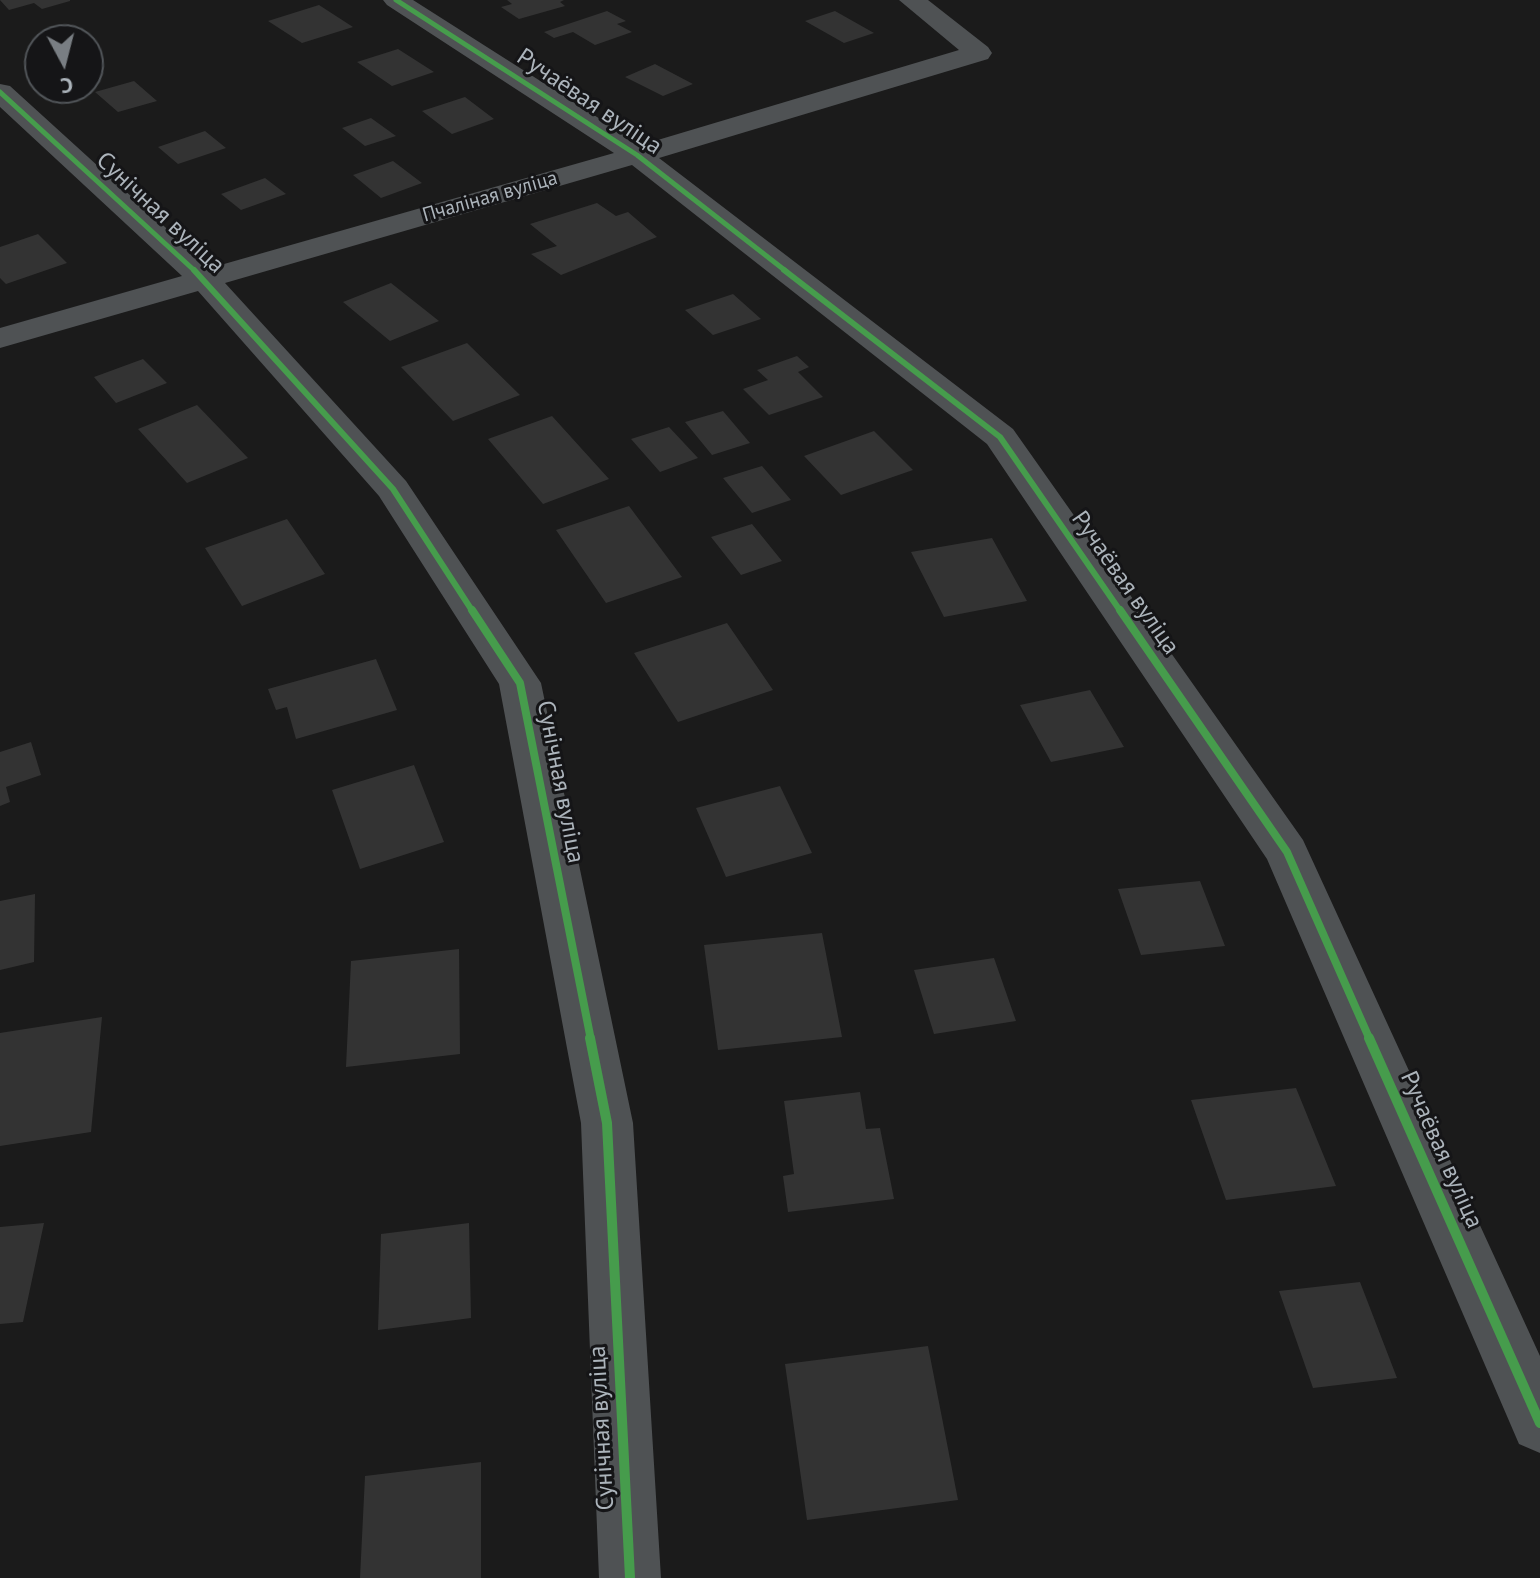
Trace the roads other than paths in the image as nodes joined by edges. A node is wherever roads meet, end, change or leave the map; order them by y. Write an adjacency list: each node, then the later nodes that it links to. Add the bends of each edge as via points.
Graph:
1 (396, 0): 4 (street, Ручаёвая вуліца)
2 (912, 0): 4 (street, Пчаліная вуліца, via 979,53)
3 (0, 92): 5 (street, Сунічная вуліца)
4 (637, 155): 5 (street, Пчаліная вуліца); 7 (street, Ручаёвая вуліца, via 1000,437 1287,852)
5 (204, 279): 6 (street, Пчаліная вуліца); 8 (street, Сунічная вуліца, via 393,489 520,683 607,1123)
6 (0, 338)
7 (1540, 1423)
8 (630, 1578)

